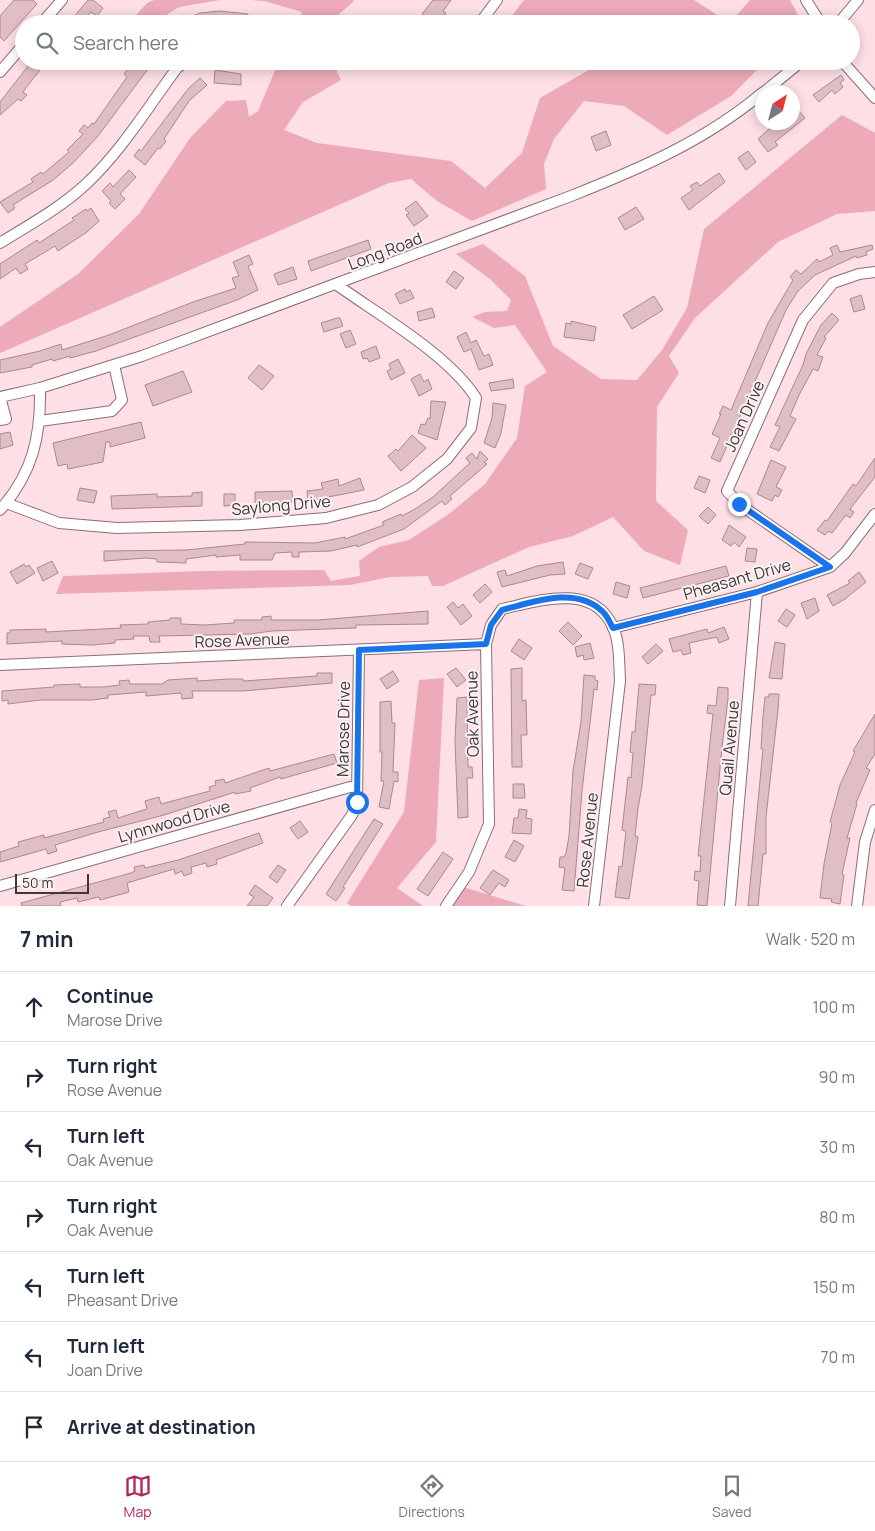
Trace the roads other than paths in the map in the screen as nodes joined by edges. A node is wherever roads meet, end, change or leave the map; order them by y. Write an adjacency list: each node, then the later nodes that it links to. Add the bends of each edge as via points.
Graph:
1 (62, 0): 5 (street)
2 (496, 0): 6 (street)
3 (806, 0): 7 (street)
4 (858, 0): 8 (street)
5 (49, 15)
6 (486, 15)
7 (815, 15)
8 (846, 15)
9 (15, 54): 13 (street)
10 (176, 70): 17 (street, via 113,154 85,185)
11 (791, 70): 14 (street, Long Road)
12 (850, 70): 15 (street)
13 (0, 72)
14 (773, 85)
15 (875, 98)
16 (755, 99): 19 (street, Long Road, via 690,144 638,169)
17 (0, 243)
18 (875, 272): 27 (street, Joan Drive, via 833,283 803,320 727,491 739,504)
19 (337, 285): 20 (street, Long Road); 25 (street, Saylong Drive, via 445,363 466,381 476,398 471,428 447,459 412,487 378,505 326,518 240,525 117,528 59,523)
20 (114, 365): 21 (street, Long Road); 24 (street, via 122,400 112,411)
21 (40, 388): 22 (street, Long Road); 24 (street)
22 (0, 397): 23 (street, via 6,419)
23 (0, 420)
24 (40, 421): 25 (street, via 32,462)
25 (3, 507)
26 (875, 514): 27 (street, Pheasant Drive, via 846,554)
27 (830, 567): 28 (street, Pheasant Drive)
28 (757, 592): 29 (street, Pheasant Drive); 39 (street, Quail Avenue)
29 (613, 628): 30 (street, Oak Avenue, via 602,611 577,597 548,598 502,610 491,625); 38 (street, Rose Avenue, via 620,681)
30 (486, 644): 31 (street, Rose Avenue); 37 (street, Oak Avenue, via 489,824 469,872)
31 (359, 650): 32 (street, Rose Avenue); 33 (street, Marose Drive)
32 (0, 665)
33 (357, 785): 35 (street, Lynnwood Drive); 36 (street, Marose Drive, via 357,802 352,815)
34 (875, 810): 40 (street, via 865,842)
35 (0, 886)
36 (287, 906)
37 (446, 906)
38 (594, 906)
39 (730, 906)
40 (857, 906)

